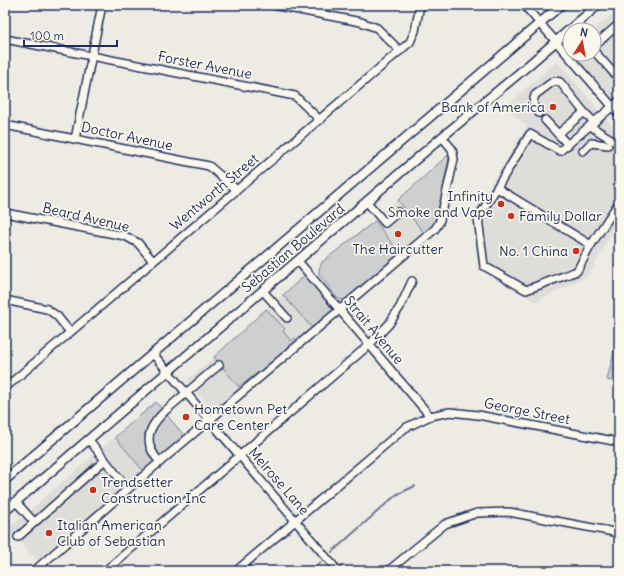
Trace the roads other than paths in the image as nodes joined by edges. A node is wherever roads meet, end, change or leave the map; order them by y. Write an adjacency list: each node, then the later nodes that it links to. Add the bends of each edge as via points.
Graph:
1 (102, 5): 15 (street)
2 (274, 5): 14 (street, via 361,22 377,28)
3 (420, 5): 14 (street, Wentworth Street, via 415,31 410,42)
4 (524, 5): 9 (street)
5 (561, 5): 9 (main road, Sebastian Boulevard)
6 (598, 5): 13 (main road, Sebastian Boulevard)
7 (612, 5): 8 (street)
8 (619, 6)
9 (540, 23): 13 (street); 50 (main road, Sebastian Boulevard)
10 (619, 24): 12 (street)
11 (5, 38): 15 (street, Forster Avenue)
12 (602, 39)
13 (556, 42): 19 (street); 28 (main road, Sebastian Boulevard)
14 (400, 51): 23 (street, Wentworth Street)
15 (92, 56): 23 (street, Forster Avenue, via 295,96); 29 (street)
16 (602, 59): 17 (street)
17 (618, 76)
18 (619, 101): 19 (street)
19 (612, 106): 22 (street); 25 (street)
20 (539, 112): 21 (street, via 533,102 535,95 555,81 560,82)
21 (584, 112): 25 (street); 27 (street)
22 (619, 114)
23 (320, 120): 35 (street, Wentworth Street)
24 (545, 120): 27 (street)
25 (592, 124): 31 (street); 32 (street)
26 (5, 125): 29 (street, Doctor Avenue)
27 (558, 134): 32 (street)
28 (442, 137): 36 (main road, Sebastian Boulevard); 46 (street, via 452,149 454,160 439,223)
29 (75, 139): 35 (street, Doctor Avenue, via 209,166)
30 (608, 144): 33 (street, via 591,143)
31 (619, 144)
32 (568, 145): 34 (street, via 560,151 530,134)
33 (583, 151)
34 (497, 188): 40 (street); 40 (street, via 478,218 484,266 526,290 577,271)
35 (237, 190): 41 (street, Wentworth Street)
36 (367, 202): 38 (street, via 385,223); 42 (main road, Sebastian Boulevard)
37 (619, 205): 40 (street)
38 (398, 212)
39 (5, 213): 41 (street, Beard Avenue, via 126,236 138,243)
40 (591, 245)
41 (153, 261): 48 (street, Wentworth Street)
42 (298, 261): 44 (main road, Sebastian Boulevard); 46 (street, Strait Avenue)
43 (412, 282): 49 (street, via 389,324)
44 (263, 291): 47 (street); 52 (main road, Sebastian Boulevard)
45 (5, 300): 48 (street, via 47,309 57,316)
46 (340, 310): 49 (street, Strait Avenue); 56 (street)
47 (287, 318)
48 (70, 332): 53 (street, Wentworth Street)
49 (369, 346): 55 (street, Strait Avenue); 59 (street)
50 (153, 354): 52 (street, Melrose Lane); 62 (main road, Sebastian Boulevard)
51 (219, 365): 54 (street)
52 (168, 372): 54 (street, Melrose Lane); 57 (main road, Sebastian Boulevard)
53 (5, 388)
54 (186, 393): 56 (street, Melrose Lane); 61 (street, via 157,419 151,429 149,439 152,451)
55 (430, 416): 58 (street, George Street, via 450,412 478,415); 66 (street, George Street, via 404,428)
56 (210, 420): 59 (street, Melrose Lane); 61 (street)
57 (89, 440): 60 (street); 64 (main road, Sebastian Boulevard)
58 (619, 442)
59 (239, 456): 66 (street, Melrose Lane); 71 (street)
60 (105, 460): 63 (street); 67 (street)
61 (160, 462): 63 (street)
62 (5, 480)
63 (128, 489): 70 (street)
64 (16, 502): 65 (main road, Sebastian Boulevard); 67 (street)
65 (5, 511)
66 (295, 521): 72 (street, George Street); 73 (street, Melrose Lane)
67 (34, 522): 69 (street)
68 (619, 533): 74 (street, via 509,512 476,513 445,524)
69 (18, 537)
70 (34, 571)
71 (104, 571)
72 (236, 571)
73 (338, 571)
74 (388, 571)

